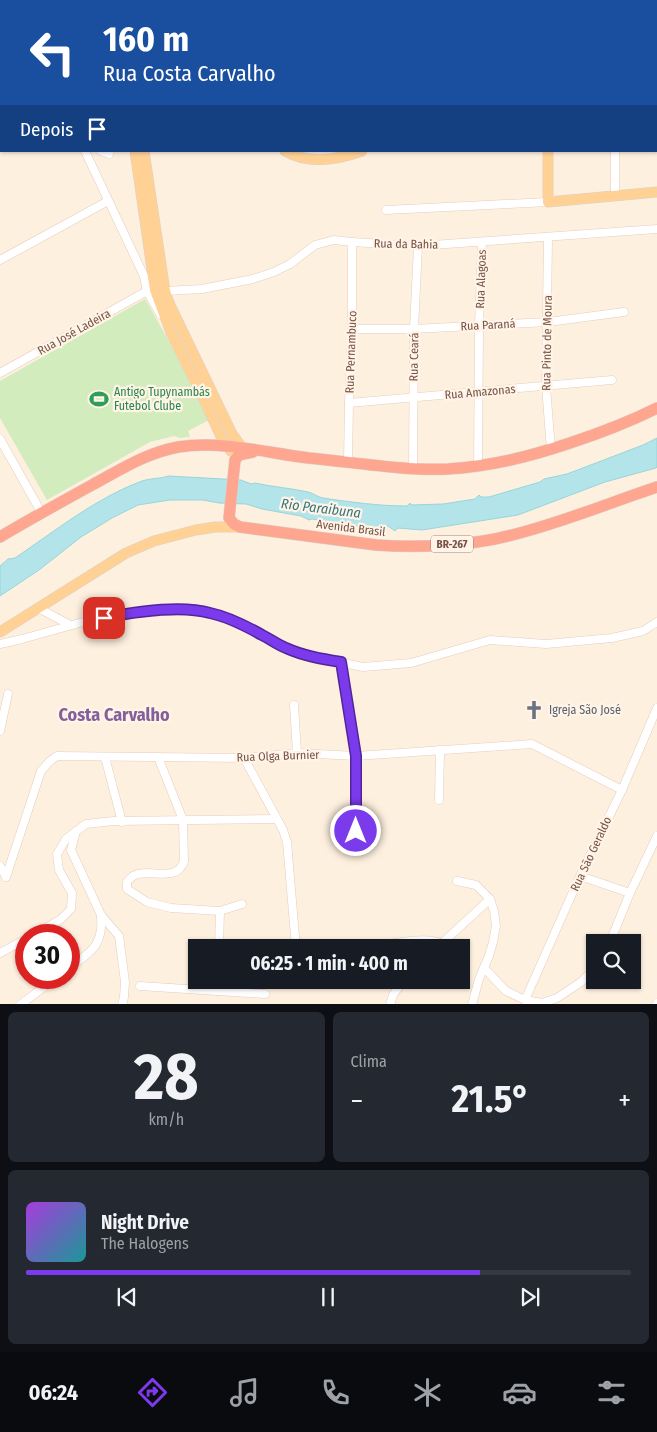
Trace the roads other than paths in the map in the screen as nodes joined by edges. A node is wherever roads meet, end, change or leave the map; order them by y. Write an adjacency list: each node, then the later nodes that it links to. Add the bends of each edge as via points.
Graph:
1 (84, 152): 12 (street)
2 (104, 152): 9 (street)
3 (135, 152): 15 (main road)
4 (144, 152): 15 (main road)
5 (288, 152): 6 (main road, via 317,160)
6 (359, 152)
7 (548, 152): 13 (main road)
8 (615, 152): 11 (street)
9 (109, 154)
10 (657, 192): 11 (main road)
11 (615, 196): 13 (main road)
12 (108, 201): 21 (street); 22 (street, via 144,276)
13 (548, 202): 14 (street)
14 (386, 210)
15 (151, 224): 22 (main road)
16 (657, 229): 17 (street, Rua da Bahia)
17 (548, 237): 19 (street, Rua da Bahia); 24 (street, Rua Pinto de Moura)
18 (352, 242): 20 (street, Rua da Bahia); 22 (street, Rua da Bahia, via 334,240 315,245 290,264 253,279 202,289); 26 (street, Rua Pernambuco)
19 (482, 242): 20 (street, Rua da Bahia); 25 (street, Rua Alagoas)
20 (418, 246): 27 (street, Rua Ceará)
21 (0, 260)
22 (156, 290): 28 (street, Rua José Ladeira); 32 (main road, via 176,320); 32 (main road, via 172,335)
23 (624, 312): 24 (street, Rua Paraná)
24 (548, 322): 25 (street, Rua Paraná); 30 (street, Rua Pinto de Moura)
25 (479, 326): 27 (street, Rua Paraná); 31 (street, Rua Alagoas)
26 (352, 329): 27 (street, Rua Paraná); 34 (street, Rua Pernambuco)
27 (414, 329): 33 (street, Rua Ceará)
28 (0, 373)
29 (612, 380): 30 (street, Rua Amazonas)
30 (546, 386): 31 (street, Rua Amazonas); 40 (street, Rua Pinto de Moura)
31 (479, 392): 33 (street, Rua Amazonas); 44 (street, Rua Alagoas)
32 (206, 393): 38 (main road); 39 (main road)
33 (413, 398): 34 (street, Rua Amazonas); 45 (street, Rua Ceará)
34 (349, 403): 42 (street, Rua Pernambuco)
35 (657, 408): 40 (highway, via 619,426)
36 (0, 439): 47 (street)
37 (212, 444): 38 (highway); 43 (highway, via 226,451); 47 (highway, via 178,447 146,456)
38 (227, 446): 39 (highway); 43 (main road)
39 (242, 448): 41 (highway)
40 (551, 449): 44 (highway)
41 (259, 451): 42 (highway); 43 (highway, via 239,455)
42 (348, 462): 45 (highway)
43 (234, 464): 48 (highway)
44 (478, 466): 45 (highway)
45 (413, 468)
46 (657, 487): 50 (highway, Avenida Brasil / BR-267, via 522,532 480,541 398,547)
47 (41, 512): 51 (highway)
48 (229, 515): 49 (main road); 50 (highway)
49 (215, 528): 50 (main road, Avenida Brasil); 52 (main road, Avenida Brasil, via 154,541 126,553)
50 (240, 528)
51 (0, 537)
52 (54, 599): 53 (main road, Avenida Brasil); 54 (street)
53 (38, 609): 54 (street); 57 (main road, Avenida Brasil)
54 (54, 617): 56 (street)
55 (657, 622): 59 (street, via 643,631 612,638 546,644 490,640 411,663 363,667)
56 (70, 625): 58 (street); 59 (street, via 132,613 194,610 240,623 303,655)
57 (0, 632)
58 (1, 644)
59 (341, 662): 66 (street)
60 (8, 694): 63 (street)
61 (294, 705): 65 (street)
62 (657, 708): 70 (street, Rua São Geraldo)
63 (0, 731)
64 (440, 750): 66 (street, Rua Olga Burnier); 70 (street, Rua Olga Burnier, via 532,744); 71 (street)
65 (297, 753): 66 (street, Rua Olga Burnier); 69 (street, Rua Olga Burnier)
66 (356, 756): 77 (street)
67 (105, 757): 68 (street, Rua Olga Burnier); 74 (street); 80 (street, Rua Olga Burnier, via 57,756 41,771)
68 (158, 758): 69 (street, Rua Olga Burnier); 73 (street)
69 (244, 758): 72 (street)
70 (622, 790): 79 (street, Rua São Geraldo)
71 (438, 800)
72 (276, 819): 73 (street); 90 (street, via 287,842)
73 (183, 820): 74 (street); 85 (street, via 182,867 174,873 132,876 127,882 127,889 147,902 171,908)
74 (122, 822): 75 (street, via 86,824)
75 (76, 831): 86 (street, via 71,850); 87 (street, via 66,838 57,854 59,870 72,893 71,909)
76 (657, 836): 82 (street)
77 (356, 850)
78 (0, 866): 80 (street)
79 (580, 876): 82 (street); 102 (street, Rua São Geraldo)
80 (3, 879)
81 (457, 881): 83 (street, via 476,885)
82 (630, 893): 88 (street)
83 (490, 899): 91 (street); 95 (street, via 496,926)
84 (242, 904): 85 (street)
85 (220, 911): 89 (street)
86 (101, 915): 94 (street, via 98,940 92,951); 104 (street, via 119,936 125,982)
87 (53, 924)
88 (613, 934)
89 (219, 939)
90 (295, 939)
91 (447, 939)
92 (15, 945): 93 (street)
93 (0, 954)
94 (80, 960)
95 (484, 968): 102 (street, via 506,991); 106 (street)
96 (586, 977): 102 (street, via 556,998 542,1003)
97 (140, 986): 100 (street)
98 (41, 989): 103 (street)
99 (397, 989): 105 (street)
100 (217, 991): 101 (street)
101 (265, 994)
102 (525, 1000)
103 (20, 1004)
104 (122, 1004)
105 (390, 1004)
106 (472, 1004)

